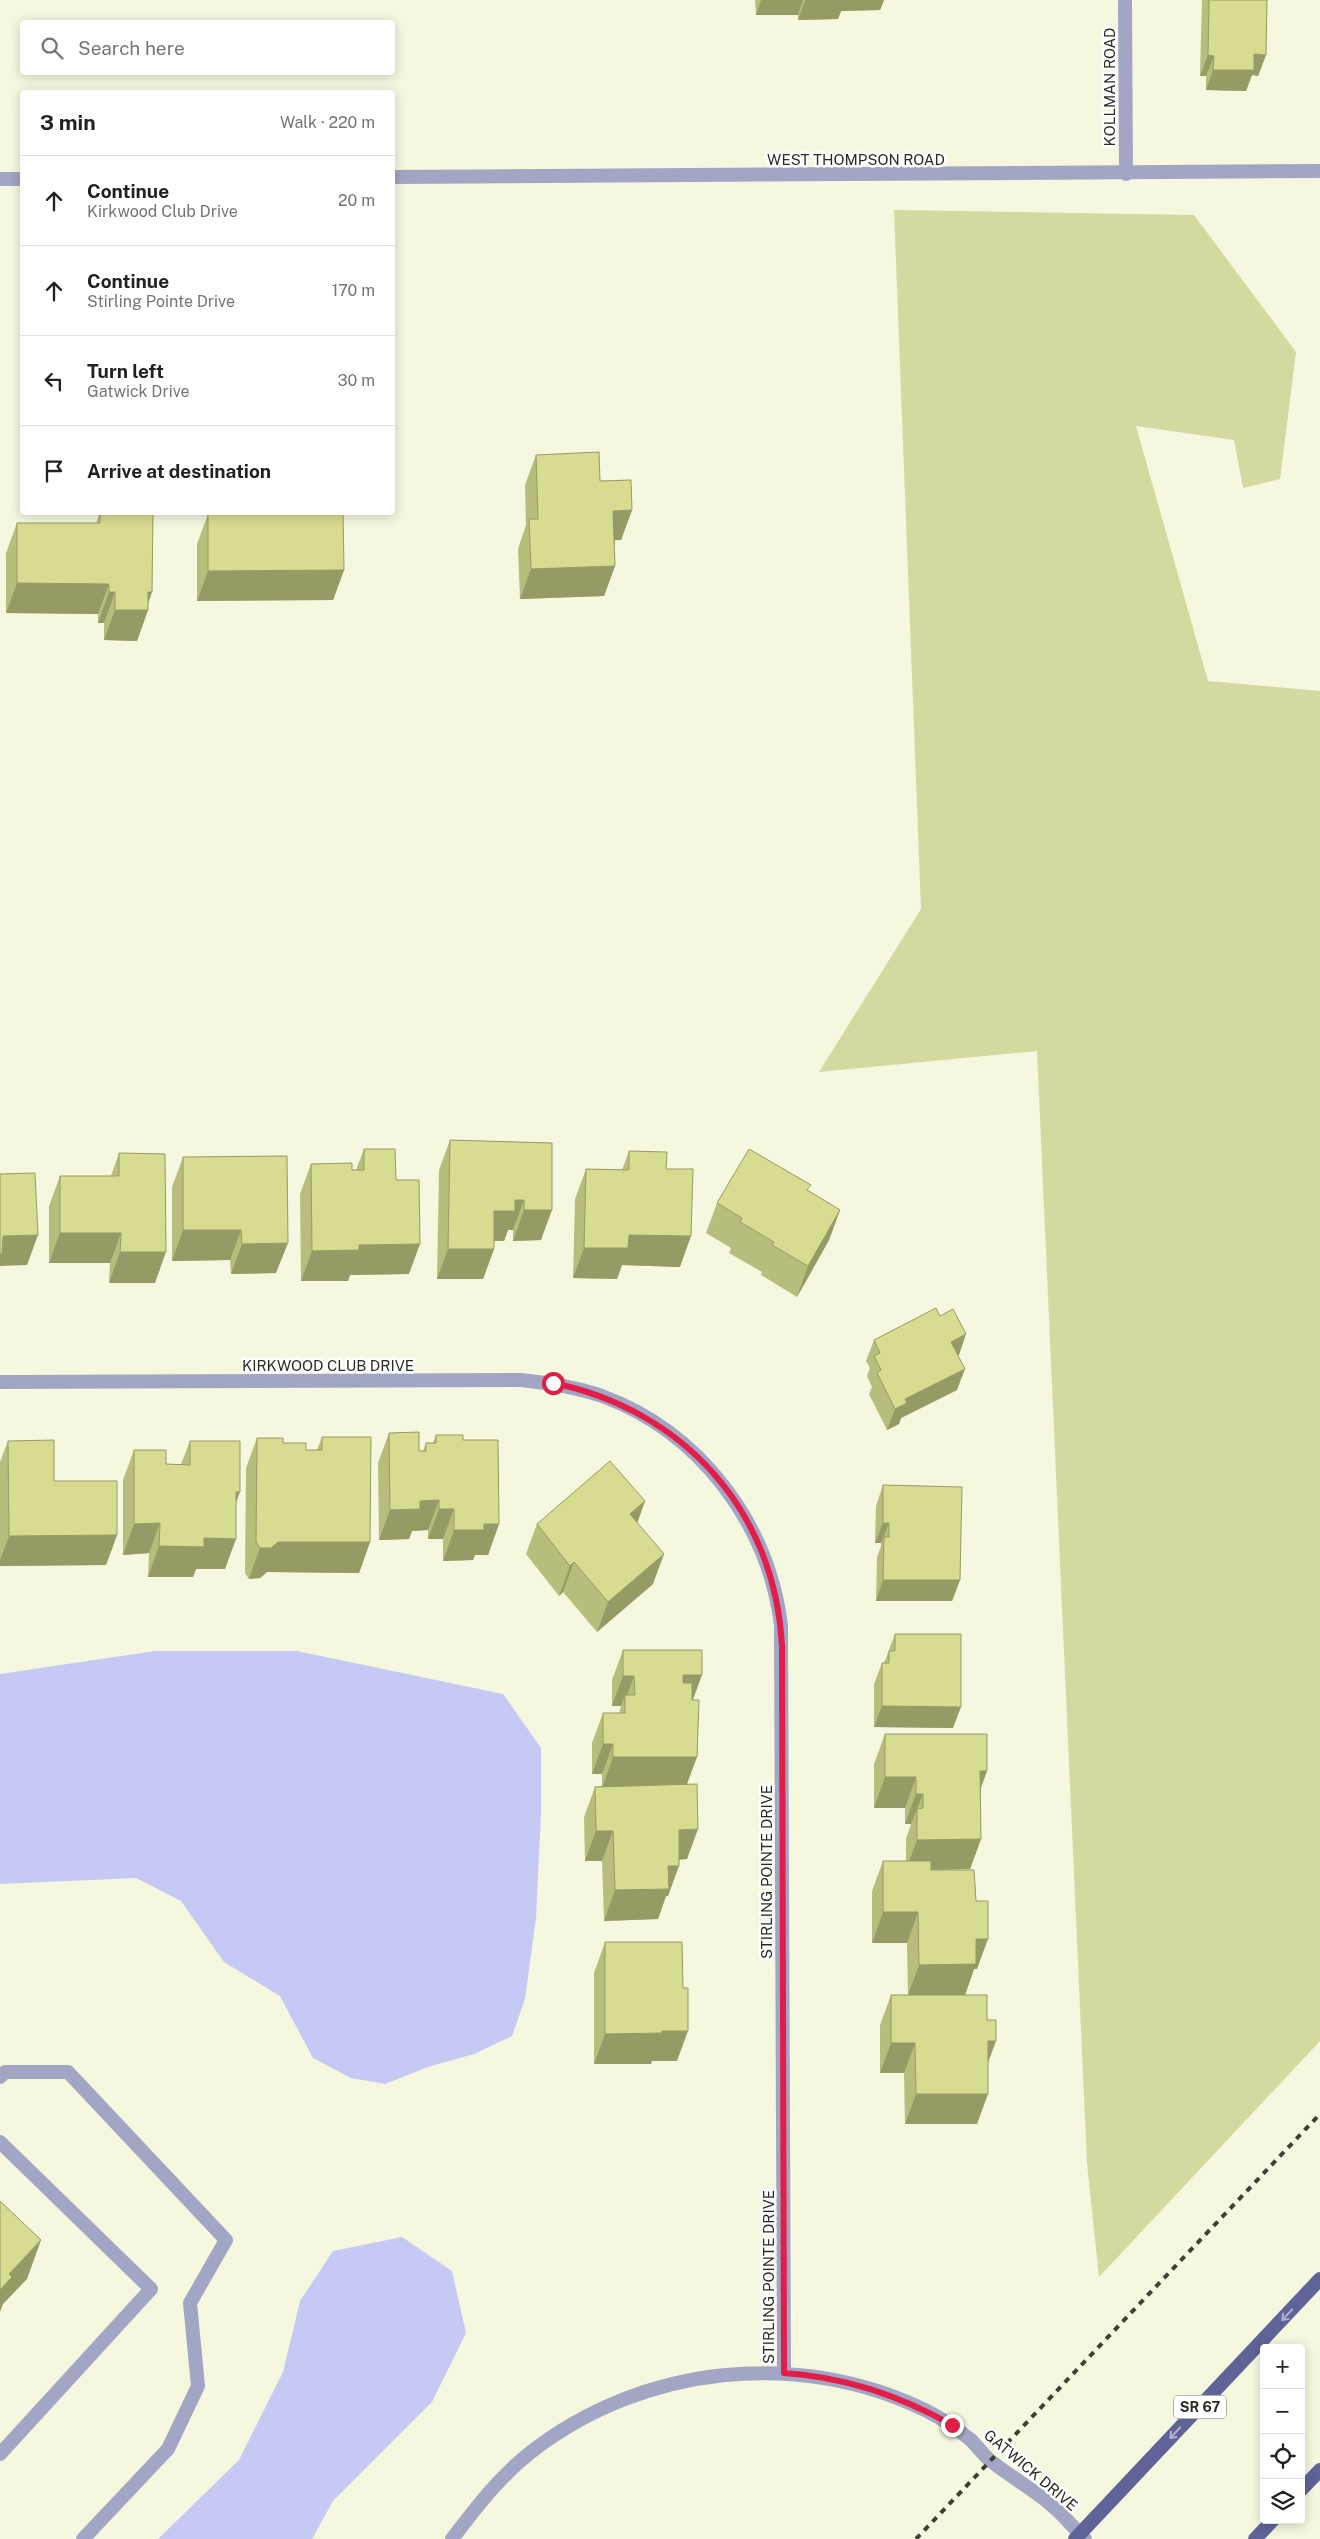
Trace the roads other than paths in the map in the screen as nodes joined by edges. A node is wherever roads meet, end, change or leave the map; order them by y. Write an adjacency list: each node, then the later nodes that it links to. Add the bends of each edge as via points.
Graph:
1 (1125, 0): 3 (street, KOLLMAN ROAD)
2 (1320, 171): 3 (street, WEST THOMPSON ROAD)
3 (1126, 174): 4 (street, WEST THOMPSON ROAD)
4 (395, 177)
5 (0, 179): 6 (street)
6 (20, 179)
7 (0, 1382): 8 (street, KIRKWOOD CLUB DRIVE, via 521,1380 561,1385 601,1396)
8 (649, 1420): 12 (street, STIRLING POINTE DRIVE, via 686,1444 740,1508 766,1561 779,1613 782,1646)
9 (0, 2077): 18 (street, via 5,2072 68,2072 226,2240 190,2303 198,2386 168,2449)
10 (0, 2142): 13 (street, via 151,2289)
11 (1320, 2279): 17 (main road, SR 67, one-way to 17)
12 (784, 2373): 17 (street, GATWICK DRIVE, via 860,2384 927,2411 952,2425 990,2461 1046,2500); 19 (street, GATWICK DRIVE, via 688,2379 594,2412 530,2453 494,2486)
13 (0, 2454)
14 (1320, 2470): 15 (main road)
15 (1305, 2486)
16 (1269, 2524): 20 (main road)
17 (1080, 2537)
18 (83, 2539)
19 (452, 2539)
20 (1255, 2539)

